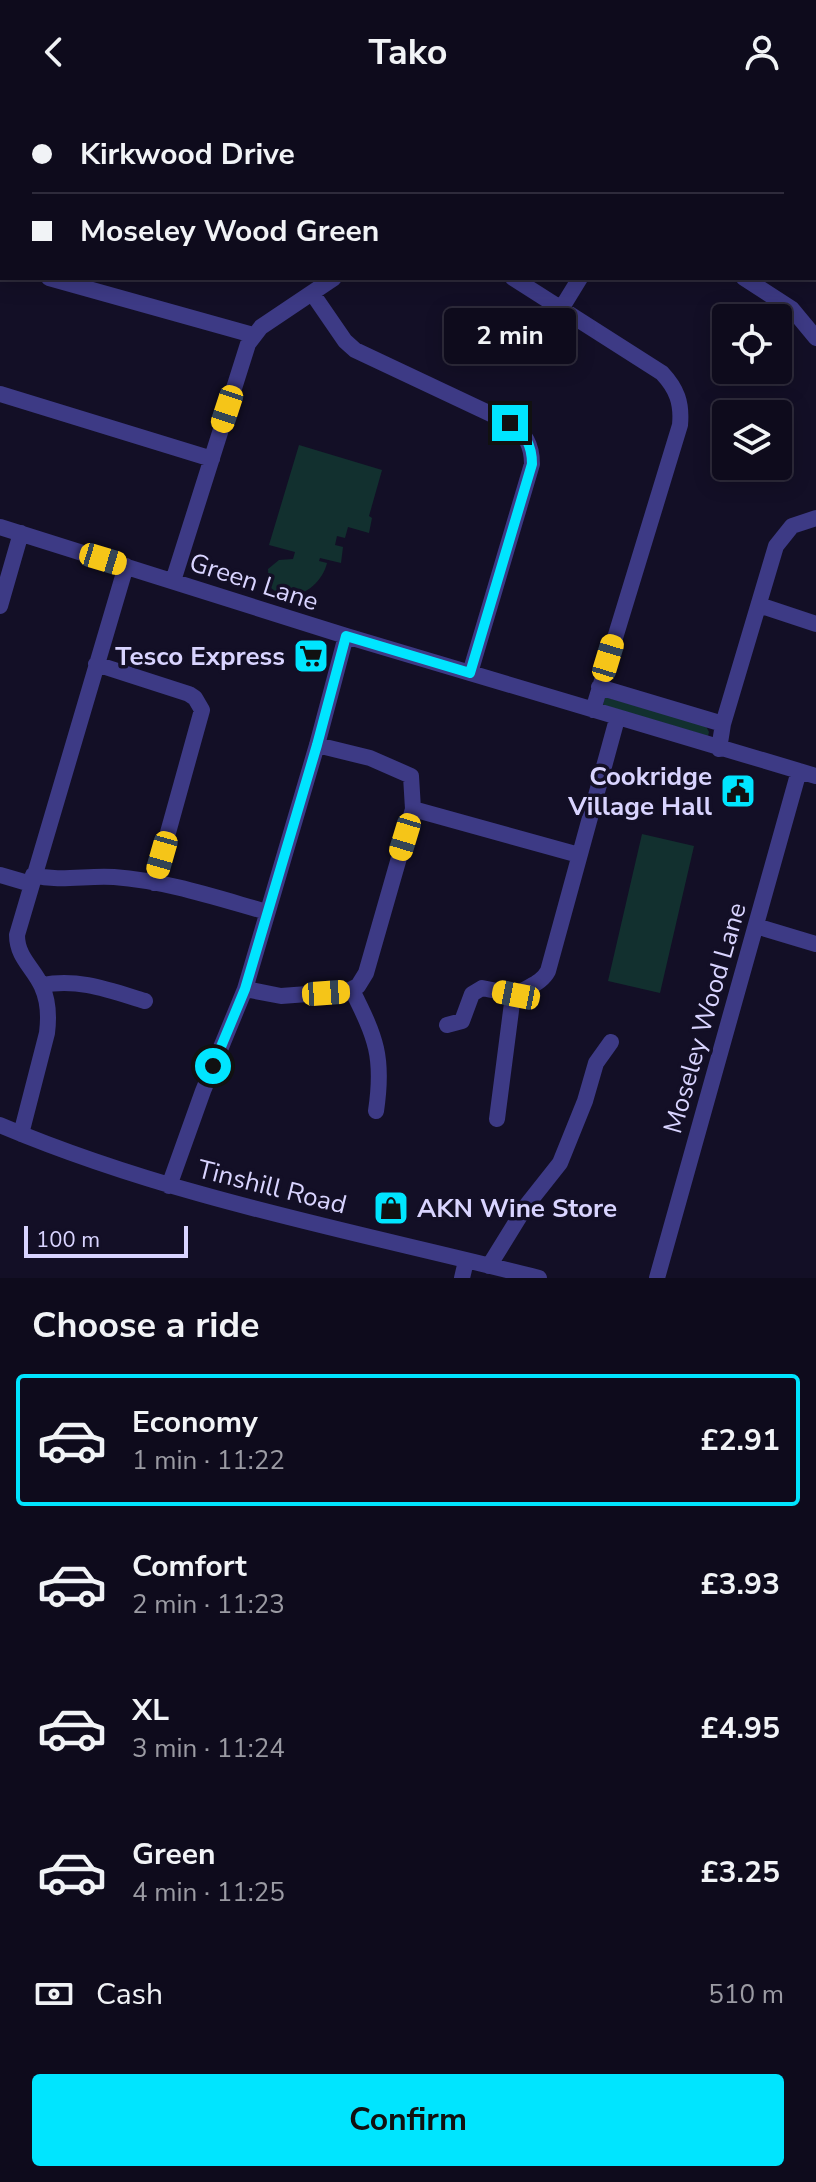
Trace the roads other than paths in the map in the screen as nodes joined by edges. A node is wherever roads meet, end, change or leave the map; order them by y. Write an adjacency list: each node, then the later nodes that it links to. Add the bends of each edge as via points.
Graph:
1 (56, 280): 8 (street)
2 (331, 280): 6 (street)
3 (516, 280): 7 (street)
4 (579, 280): 7 (street)
5 (747, 280): 9 (street, via 792,309)
6 (312, 293): 8 (street); 22 (street, via 355,350 510,423 530,445 532,464)
7 (561, 309): 23 (street, via 662,373 675,390 681,413)
8 (253, 335): 11 (street)
9 (816, 338)
10 (0, 394): 11 (street)
11 (212, 459): 16 (street)
12 (816, 518): 17 (street, via 783,535)
13 (0, 527): 14 (street, Green Lane)
14 (21, 533): 15 (street, Green Lane); 18 (street)
15 (126, 566): 16 (street, Green Lane); 21 (street)
16 (173, 581): 20 (street, Green Lane)
17 (759, 605): 19 (street); 26 (street)
18 (0, 606)
19 (816, 624)
20 (346, 636): 22 (street, Green Lane); 27 (street)
21 (96, 664): 34 (street); 35 (street, via 189,694 202,710)
22 (470, 673): 24 (street, Green Lane)
23 (599, 687): 24 (street); 26 (street)
24 (593, 710): 25 (street, Green Lane)
25 (617, 719): 28 (street, Green Lane); 32 (street)
26 (723, 724): 28 (street)
27 (317, 745): 31 (street, via 370,758 411,776); 36 (street)
28 (719, 749): 29 (street, Green Lane)
29 (799, 771): 30 (street, Green Lane); 37 (street, Moseley Wood Lane)
30 (816, 776)
31 (413, 809): 32 (street); 41 (street, via 366,973)
32 (579, 855): 42 (street, via 548,971)
33 (0, 875): 34 (street)
34 (32, 879): 35 (street, via 116,877); 39 (street, via 17,945)
35 (154, 883): 36 (street)
36 (267, 912): 40 (street)
37 (756, 926): 38 (street); 55 (street, Moseley Wood Lane)
38 (816, 944)
39 (42, 985): 43 (street, via 89,983); 49 (street, via 47,1033)
40 (245, 989): 41 (street, via 281,996); 50 (street)
41 (352, 990): 46 (street, via 380,1062)
42 (516, 995): 44 (street, via 482,988 472,994 462,1021); 47 (street)
43 (145, 1001)
44 (447, 1025)
45 (611, 1042): 52 (street, via 596,1063 560,1163)
46 (376, 1111)
47 (497, 1119)
48 (0, 1125): 49 (street, Tinshill Road)
49 (21, 1134): 50 (street, Tinshill Road)
50 (169, 1186): 51 (street, Tinshill Road)
51 (466, 1261): 52 (street, Tinshill Road); 53 (street)
52 (489, 1266): 54 (street, Tinshill Road)
53 (462, 1278)
54 (539, 1278)
55 (657, 1278)

